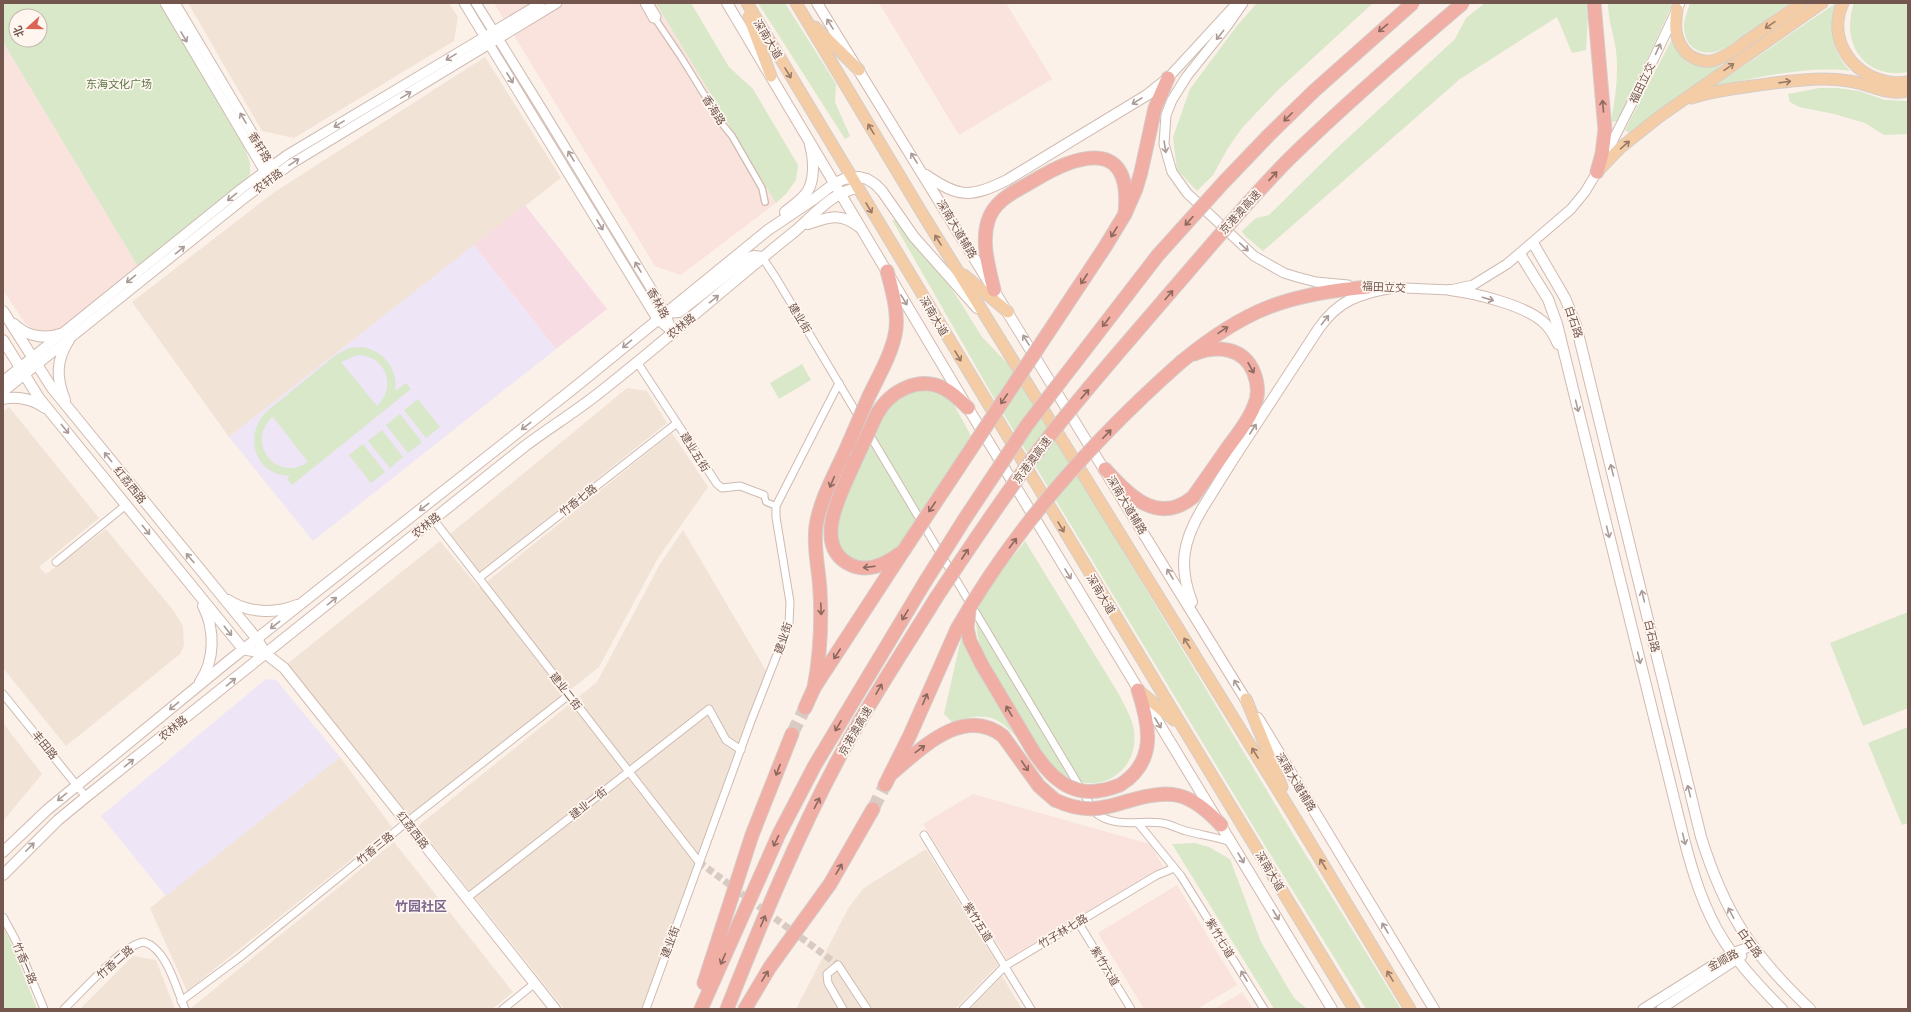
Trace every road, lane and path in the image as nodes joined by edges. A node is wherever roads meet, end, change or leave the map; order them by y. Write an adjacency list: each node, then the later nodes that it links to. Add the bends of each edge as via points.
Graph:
1 (164, 3): 36 (street, 香轩路, one-way to 36)
2 (175, 3): 36 (street, 香轩路, one-way to 2)
3 (464, 3): 27 (street, 香林路)
4 (476, 3): 25 (street, 香林路)
5 (532, 3): 25 (street, via 494,25)
6 (540, 3): 26 (street, 农轩路)
7 (557, 3): 26 (street, 农轩路)
8 (644, 3): 9 (street, via 653,18 656,18)
9 (649, 3)
10 (727, 3): 30 (main road)
11 (745, 3): 30 (main road); 41 (main road, 深南大道, one-way to 41)
12 (796, 3): 23 (main road)
13 (817, 3): 29 (main road, 深南大道辅路, one-way to 13)
14 (1237, 3): 31 (street)
15 (1243, 3): 59 (street, 福田立交, one-way to 59, via 1187,76 1172,100 1166,115 1164,144 1172,172 1187,193 1254,256 1269,265 1284,273 1316,282)
16 (1413, 3): 140 (highway, 京港澳高速, one-way to 140, bridge, via 1314,91 1223,183 1158,255 1027,426 925,582 815,765 773,847)
17 (1463, 3): 141 (highway, 京港澳高速, one-way to 17, bridge, via 806,825 841,754 936,598 1041,446 1151,315 1286,162 1385,69)
18 (1594, 3): 38 (highway, one-way to 18, via 1605,130)
19 (1802, 3): 22 (main road, one-way to 22, via 1727,54 1710,61 1693,58 1680,45 1675,26)
20 (1822, 3): 34 (main road, one-way to 20)
21 (1843, 3): 32 (main road, via 1838,19 1839,36 1844,50 1858,69 1872,78 1888,82)
22 (1679, 6): 38 (street, 福田立交, one-way to 22)
23 (803, 15): 29 (main road); 57 (main road, one-way to 23)
24 (656, 20): 47 (street, 香海路, via 732,136 762,188)
25 (488, 23): 26 (street, 香林路)
26 (495, 36): 27 (street, 农轩路); 28 (street, 农轩路); 39 (street, 香林路, one-way to 26)
27 (484, 37): 28 (street, 香林路); 36 (street, 农轩路, one-way to 36)
28 (489, 45): 40 (street, 农轩路, one-way to 28, via 291,164); 42 (street, 香林路, one-way to 42)
29 (859, 70): 37 (main road, 深南大道辅路, one-way to 29)
30 (771, 76): 35 (main road)
31 (1168, 78): 37 (main road, one-way to 37, via 1141,99 1046,157 984,190 963,193 951,190); 50 (highway, via 1155,108 1142,172)
32 (1908, 82)
33 (1908, 92): 34 (main road, one-way to 33, via 1714,92 1822,79 1849,80 1890,93)
34 (1678, 103): 38 (main road, one-way to 34, via 1633,138)
35 (807, 135): 43 (main road); 52 (main road, via 813,161 811,184 807,192)
36 (268, 169): 40 (street, 香轩路); 63 (street, 农轩路, one-way to 63)
37 (922, 172): 61 (main road, 深南大道辅路)
38 (1597, 172): 54 (street, 福田立交, via 1579,201)
39 (582, 175): 42 (street); 46 (street, 香林路)
40 (274, 177): 63 (street, 农轩路, one-way to 40)
41 (851, 177): 43 (main road); 44 (main road, 深南大道); 67 (main road, via 867,179 882,191 914,237)
42 (573, 180): 49 (street, 香林路)
43 (835, 183): 45 (main road); 52 (main road, 农林路)
44 (858, 188): 45 (main road, 农林路); 108 (main road, 深南大道, one-way to 108)
45 (841, 193): 51 (main road, 农林路); 53 (main road)
46 (595, 197): 48 (street, 香林路); 49 (street)
47 (765, 202)
48 (601, 206): 49 (street); 66 (street, 香林路, one-way to 48)
49 (590, 208): 66 (street, 香林路, one-way to 66)
50 (1125, 214): 61 (highway, via 1127,197 1121,173 1114,165 1104,159 1082,158 1054,168 1002,200 988,220 986,250); 90 (highway, one-way to 90, bridge)
51 (800, 227): 53 (main road, via 830,216 854,223); 56 (main road, 农林路)
52 (768, 230): 66 (main road, 农林路)
53 (863, 231): 58 (main road)
54 (1532, 243): 55 (street, 福田立交); 128 (main road, 白石路, one-way to 54, via 1740,930 1722,896 1701,838 1576,325 1566,298)
55 (1520, 254): 62 (street, 福田立交, via 1482,281); 74 (main road, 白石路, via 1541,285 1550,305)
56 (762, 257): 66 (main road, via 748,258 679,312); 68 (main road, 农林路, one-way to 56); 77 (street, 建业街)
57 (952, 262): 64 (main road); 67 (main road)
58 (887, 271): 80 (main road, one-way to 80); 101 (highway, one-way to 101, bridge, via 896,310 896,329 890,350 822,505 816,527 821,632)
59 (1368, 287): 60 (street, 福田立交); 73 (highway, one-way to 59, via 1229,326 1265,308 1305,295)
60 (1390, 288): 62 (street, 福田立交); 84 (main road, one-way to 60, via 1334,310 1364,294)
61 (994, 290): 64 (main road, 深南大道辅路)
62 (1450, 290): 74 (main road, one-way to 74, via 1500,302 1537,317 1553,333)
63 (115, 298): 69 (street, 农轩路)
64 (1008, 312): 85 (main road, 深南大道辅路, one-way to 64)
65 (6, 315): 69 (main road, via 27,334); 71 (main road, 红荔西路)
66 (661, 316): 68 (street, 香林路); 96 (main road, 农林路, one-way to 96)
67 (988, 321): 115 (main road, one-way to 67)
68 (673, 332): 72 (main road, 农林路)
69 (67, 337): 71 (street, 农轩路); 82 (main road, via 60,359 58,380)
70 (3, 340): 75 (main road, 红荔西路)
71 (35, 362): 75 (street, 农轩路); 82 (main road, 红荔西路)
72 (637, 362): 83 (street, 建业五街); 89 (main road, 农林路)
73 (1180, 362): 84 (highway, one-way to 84, via 1202,351 1220,349 1242,356 1253,370 1258,388 1254,406); 95 (highway, one-way to 73, bridge, via 1021,533 1058,488 1117,423)
74 (1568, 368): 129 (main road, 白石路, one-way to 129, via 1690,862 1713,922)
75 (23, 371): 76 (street, 农轩路); 78 (street, 农轩路); 81 (main road, 红荔西路, via 39,398)
76 (3, 381)
77 (839, 383): 88 (street); 117 (street, 建业街, via 1094,812 1106,820)
78 (3, 392)
79 (3, 399): 81 (main road, via 29,399)
80 (968, 408): 90 (highway, one-way to 80, bridge, via 883,564 865,569 849,564 840,558 834,549 831,522 856,459 882,405 904,388 922,383 934,384 956,396); 102 (main road, one-way to 102)
81 (51, 412): 87 (main road, 红荔西路, one-way to 87)
82 (73, 414): 93 (main road, 红荔西路, one-way to 82)
83 (677, 423): 86 (street, 建业五街, via 716,484 722,488 740,486); 92 (street, 竹香七路)
84 (1228, 457): 85 (highway, bridge, via 1193,497 1175,508 1168,509 1152,507 1133,497); 97 (main road, bridge, via 1189,533 1183,560 1186,585)
85 (1105, 469): 97 (main road, 深南大道辅路, one-way to 85)
86 (764, 494): 88 (street, 建业五街, via 766,502)
87 (126, 505): 91 (street); 94 (main road, 红荔西路, one-way to 94)
88 (776, 506): 110 (street, 建业街, via 790,617 787,632)
89 (433, 519): 92 (street, 建业二街); 100 (main road, 农林路, one-way to 89)
90 (904, 550): 101 (highway, one-way to 101)
91 (56, 562)
92 (478, 578): 105 (street, 建业二街)
93 (215, 588): 96 (main road, via 237,606 252,610 272,611); 98 (main road, 红荔西路)
94 (196, 592): 99 (main road, 红荔西路, one-way to 99); 103 (main road, via 205,608 212,635 209,665)
95 (974, 598): 102 (highway, one-way to 95, bridge, via 1147,723 1147,746 1136,773 1120,786 1096,792 1074,789 1063,784 1035,754 970,641 967,619); 118 (highway, bridge, via 957,628 888,780 939,736 960,726 979,725 996,730 1003,736 1039,786 1067,806 1089,810 1108,808 1156,794 1181,796 1203,807)
96 (306, 601): 98 (main road, 农林路, one-way to 98)
97 (1200, 623): 106 (main road, 深南大道辅路, one-way to 97)
98 (257, 639): 99 (main road, 农林路); 100 (main road, 红荔西路)
99 (243, 650): 100 (main road, 红荔西路); 103 (main road, 农林路)
100 (266, 654): 113 (main road, 农林路, one-way to 100); 116 (main road, 红荔西路, via 284,668)
101 (814, 688): 107 (highway)
102 (1138, 690): 108 (main road); 118 (main road, one-way to 118)
103 (192, 692): 112 (main road, 农林路, one-way to 112)
104 (3, 694): 112 (street, 丰田路)
105 (569, 695): 111 (street, 建业二街); 116 (street, 竹香三路)
106 (1246, 699): 115 (main road); 152 (main road, 深南大道辅路, one-way to 106)
107 (805, 708)
108 (1184, 731): 150 (main road, 深南大道)
109 (792, 734): 139 (highway, one-way to 139, via 752,835)
110 (741, 750): 111 (street, 建业一街, via 726,740 709,709); 122 (street, 建业街)
111 (629, 771): 122 (street, 建业二街); 125 (street, 建业一街)
112 (77, 785): 113 (street, 丰田路); 121 (main road, 农林路, one-way to 121)
113 (86, 797): 124 (main road, 农林路, one-way to 113, via 58,820)
114 (873, 809): 142 (highway, one-way to 114, via 770,967 830,884)
115 (1297, 821): 151 (main road, one-way to 115)
116 (406, 822): 125 (main road, 红荔西路); 132 (street, 竹香三路, via 239,958)
117 (1138, 823): 120 (street, 建业街, via 1164,823); 123 (street, 紫竹七道)
118 (1221, 825): 120 (main road)
119 (924, 835): 130 (street, 紫竹五道)
120 (1231, 842): 149 (main road, one-way to 149)
121 (3, 852)
122 (699, 862): 138 (street, 建业街)
123 (1174, 868): 127 (street, 竹子林七路, via 1157,875); 148 (street, 紫竹七道, one-way to 123, via 1199,903)
124 (3, 875)
125 (467, 898): 131 (main road, 红荔西路)
126 (3, 917): 133 (street, 竹香一路, via 16,941)
127 (1078, 922): 130 (street, 竹子林七路); 147 (street, 紫竹六道)
128 (1752, 946): 129 (street, 金顺路); 156 (main road, 白石路, via 1776,976)
129 (1734, 956): 153 (street, 金顺路); 154 (street, 金顺路); 155 (main road, 白石路)
130 (1005, 966): 145 (street, 竹子林七路); 146 (street, 紫竹五道)
131 (535, 983): 136 (street); 137 (main road, 红荔西路)
132 (181, 1001): 134 (street, 竹香二路, via 165,960 155,948 144,942 132,945 121,953); 135 (street, 竹香二路)
133 (44, 1009)
134 (64, 1009)
135 (185, 1009)
136 (503, 1009)
137 (555, 1009)
138 (646, 1009)
139 (695, 1009)
140 (701, 1009)
141 (727, 1009)
142 (745, 1009)
143 (843, 1009): 144 (street, via 828,983 827,974 838,965)
144 (867, 1009)
145 (962, 1009)
146 (1031, 1009)
147 (1131, 1009)
148 (1264, 1009)
149 (1332, 1009)
150 (1354, 1009)
151 (1410, 1009)
152 (1434, 1009)
153 (1643, 1009)
154 (1662, 1009)
155 (1782, 1009)
156 (1810, 1009)

